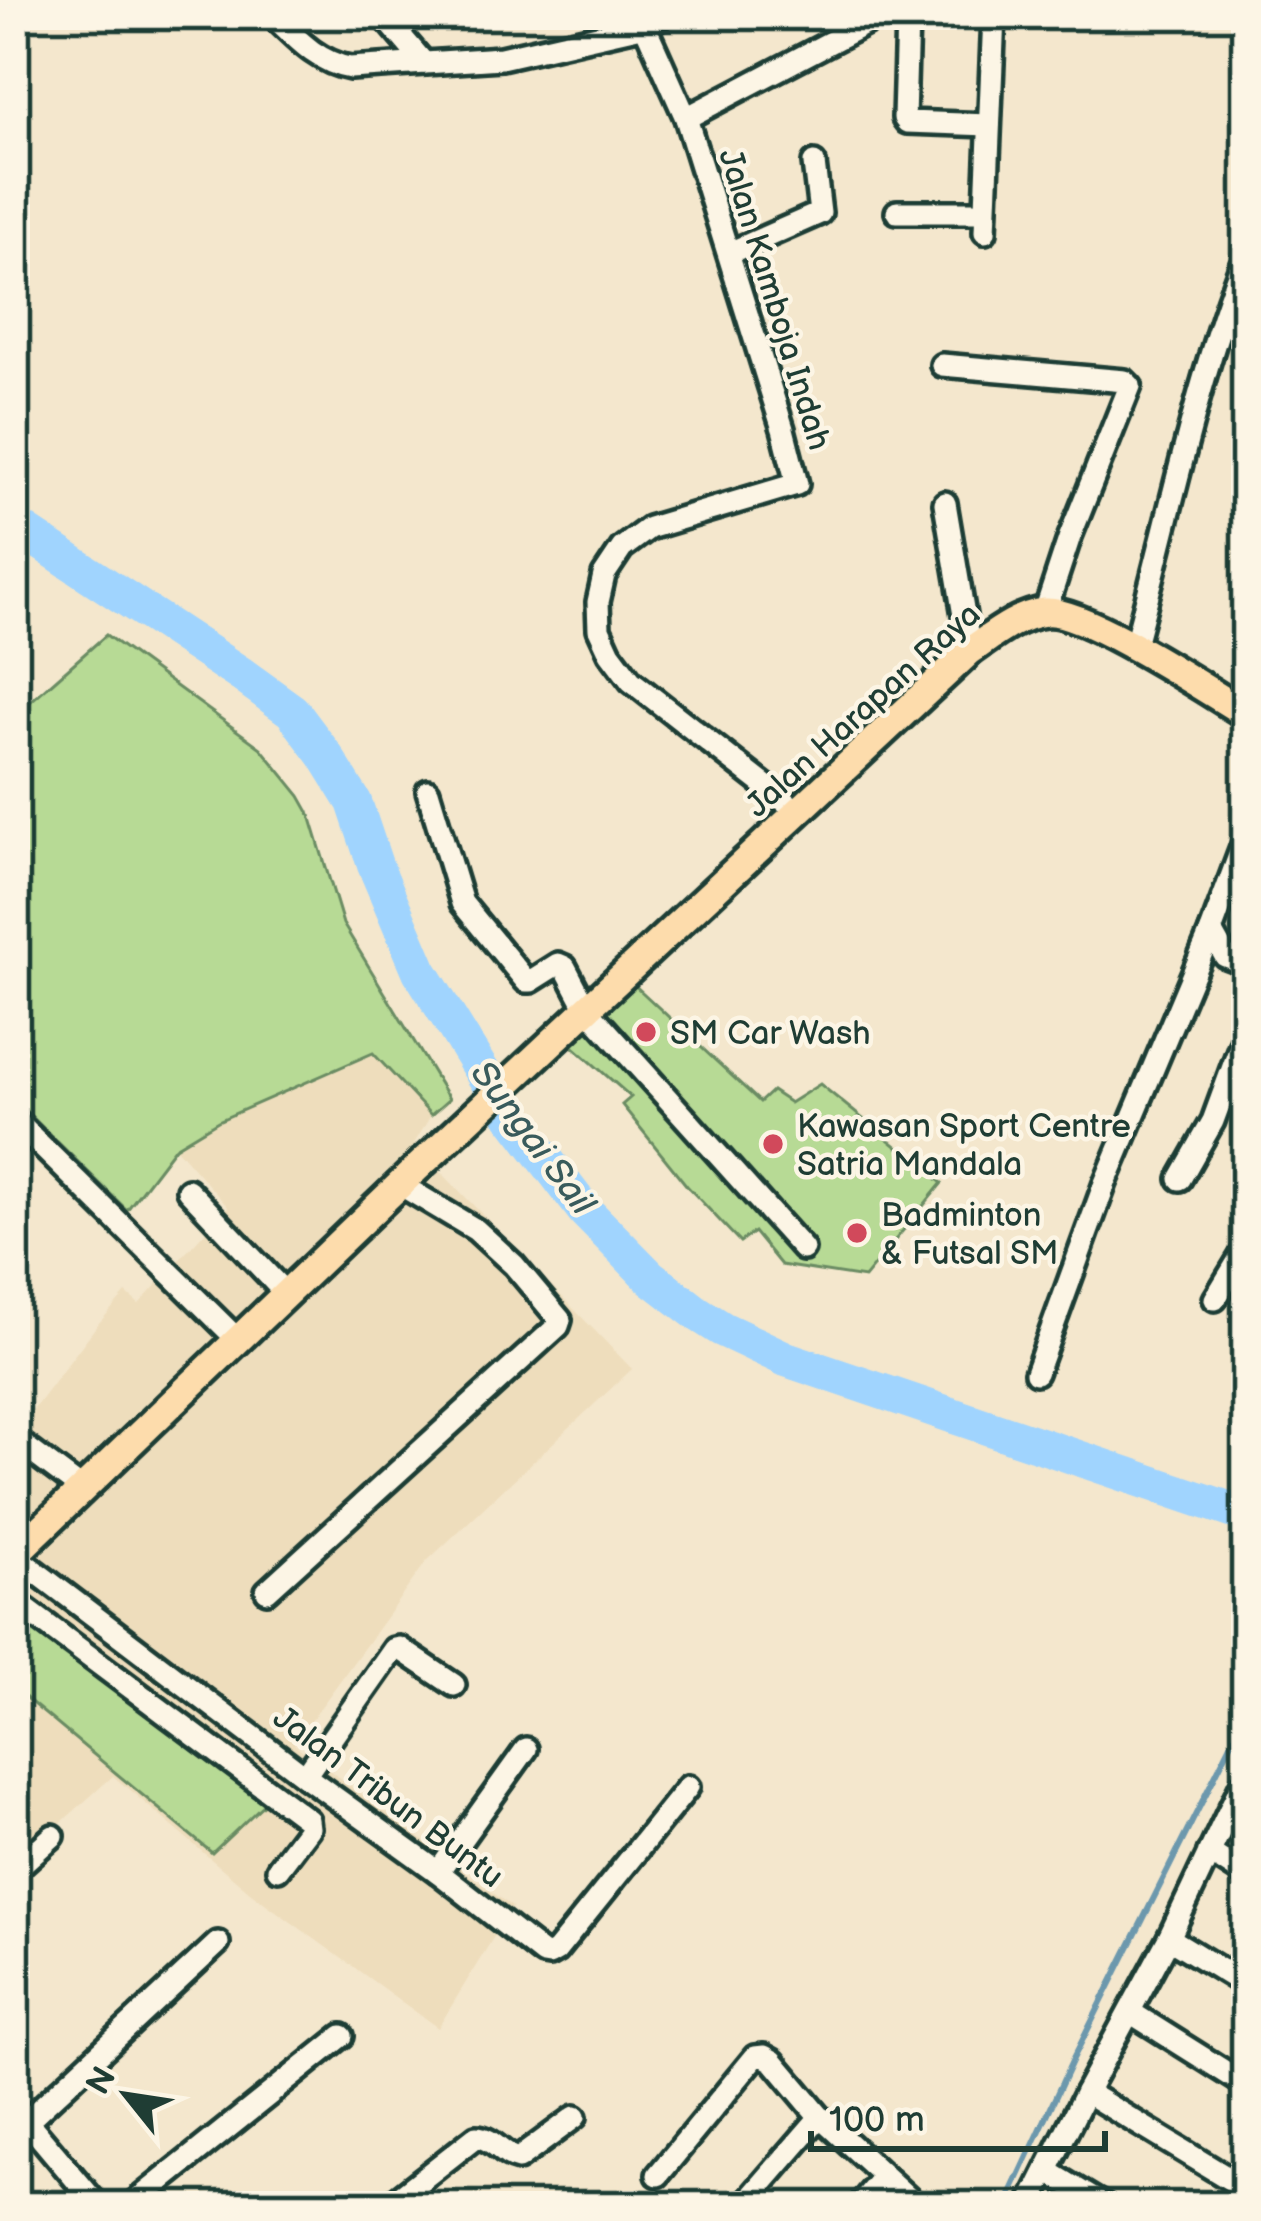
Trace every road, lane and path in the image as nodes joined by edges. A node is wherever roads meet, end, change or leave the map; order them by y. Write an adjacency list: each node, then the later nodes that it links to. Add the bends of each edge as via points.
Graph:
1 (272, 15): 7 (street, via 331,65)
2 (383, 15): 7 (street)
3 (882, 15): 8 (street)
4 (902, 15): 9 (street, via 904,118)
5 (994, 15): 9 (street)
6 (650, 18): 7 (street, via 501,58); 8 (street, Jalan Kamboja Indah)
7 (424, 63)
8 (686, 118): 12 (street, Jalan Kamboja Indah)
9 (989, 125): 11 (street, via 985,222)
10 (814, 163): 12 (street, via 820,213)
11 (897, 212)
12 (729, 253): 21 (street, Jalan Kamboja Indah, via 796,484 650,528 622,548 604,575 599,629 631,681)
13 (1246, 253): 17 (street, via 1193,413)
14 (942, 365): 16 (street, via 1130,386)
15 (945, 503): 18 (street)
16 (1046, 612): 17 (main road, via 1082,620); 18 (main road, Jalan Harapan Raya)
17 (1134, 648): 19 (main road)
18 (970, 651): 21 (main road, Jalan Harapan Raya)
19 (1246, 714)
20 (428, 791): 25 (street, via 466,909 526,981 565,967)
21 (800, 813): 25 (main road, Jalan Harapan Raya)
22 (1246, 837): 23 (street)
23 (1211, 931): 24 (street, via 1225,956); 36 (street)
24 (1246, 964)
25 (578, 1018): 28 (main road, Jalan Harapan Raya); 32 (street)
26 (1246, 1031): 29 (street, via 1214,1121)
27 (15, 1120): 35 (street)
28 (409, 1177): 33 (main road); 40 (street, via 514,1265 560,1320)
29 (1180, 1179)
30 (188, 1190): 33 (street)
31 (1246, 1248): 34 (street)
32 (803, 1249)
33 (287, 1295): 35 (main road)
34 (1215, 1299)
35 (239, 1341): 38 (main road)
36 (1036, 1372)
37 (15, 1439): 38 (street)
38 (83, 1490): 39 (main road)
39 (15, 1555): 44 (street, Jalan Tribun Buntu)
40 (267, 1591)
41 (15, 1601): 49 (street, via 308,1820)
42 (454, 1685): 44 (street, via 394,1648)
43 (526, 1749): 51 (street)
44 (305, 1777): 51 (street, Jalan Tribun Buntu)
45 (1246, 1782): 48 (street)
46 (688, 1786): 51 (street, Jalan Tribun Buntu, via 553,1954 542,1954)
47 (53, 1836): 50 (street)
48 (1209, 1852): 52 (street); 53 (street)
49 (278, 1869)
50 (15, 1870)
51 (438, 1873)
52 (1246, 1876)
53 (1169, 1938): 55 (street); 56 (street)
54 (218, 1943): 62 (street)
55 (1246, 1985)
56 (1130, 2012): 58 (street); 59 (street)
57 (342, 2036): 68 (street)
58 (1246, 2085)
59 (1086, 2092): 63 (street); 66 (street)
60 (575, 2117): 69 (street, via 518,2159 476,2137)
61 (820, 2117): 64 (street, via 772,2061 755,2057); 65 (street); 70 (street)
62 (19, 2119): 67 (street)
63 (1047, 2171): 73 (street); 74 (street)
64 (658, 2175)
65 (883, 2177): 71 (street); 72 (street)
66 (1246, 2189)
67 (98, 2206)
68 (130, 2206)
69 (388, 2206)
70 (743, 2206)
71 (859, 2206)
72 (917, 2206)
73 (1029, 2206)
74 (1105, 2206)

